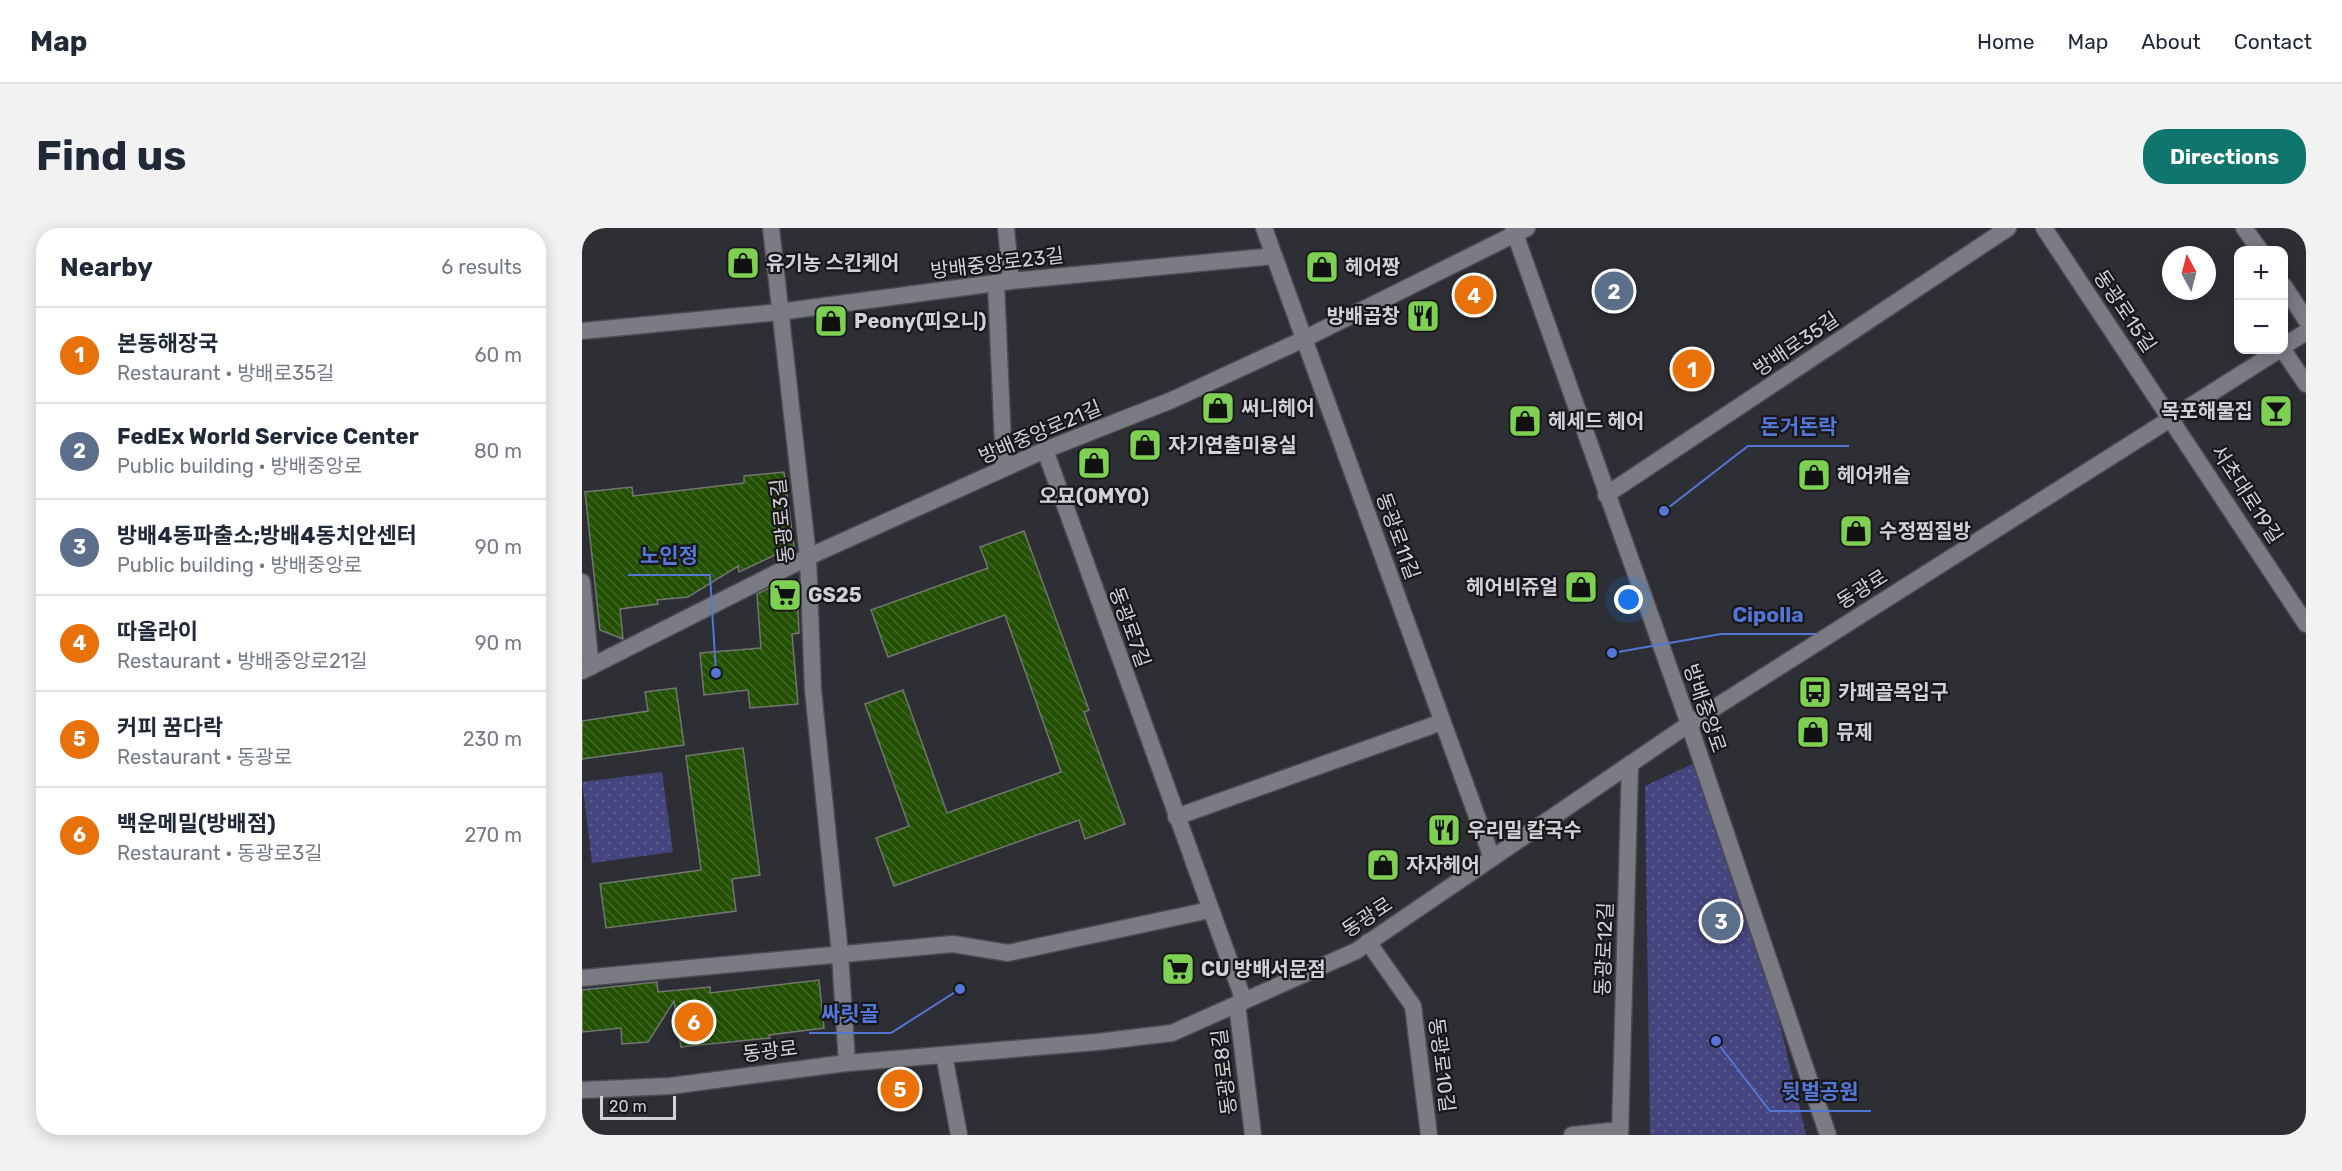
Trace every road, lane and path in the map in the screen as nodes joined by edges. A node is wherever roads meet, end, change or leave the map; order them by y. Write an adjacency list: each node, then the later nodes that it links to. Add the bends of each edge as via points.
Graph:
1 (771, 228): 12 (street, 동광로3길)
2 (1006, 228): 10 (street)
3 (1264, 228): 9 (street, 동광로11길)
4 (2008, 228): 24 (street, 방배로35길)
5 (2044, 228): 21 (street, 동광로15길)
6 (2244, 228): 8 (street)
7 (1519, 231): 16 (street, 방배중앙로21길); 24 (street, 방배중앙로)
8 (2257, 246)
9 (1274, 255): 10 (street, 방배중앙로23길); 16 (street, 동광로11길)
10 (1004, 282): 12 (street, 방배중앙로23길); 23 (street)
11 (2288, 293): 13 (street)
12 (779, 312): 14 (street, 방배중앙로23길); 25 (street, 동광로3길)
13 (2306, 320)
14 (582, 331)
15 (2306, 332): 17 (street, 동광로)
16 (1304, 339): 22 (street, 방배중앙로21길, via 1172,400); 29 (street, 동광로11길)
17 (2288, 344)
18 (2273, 354): 21 (street, 동광로)
19 (2286, 354): 20 (street)
20 (2306, 384)
21 (2172, 418): 27 (street, 서초대로19길); 30 (street, 동광로)
22 (1045, 450): 23 (street, 방배중앙로21길); 32 (street, 동광로7길)
23 (1004, 468): 25 (street, 방배중앙로21길)
24 (1606, 495): 30 (street, 방배중앙로)
25 (808, 557): 28 (street, 방배중앙로21길); 36 (street, 동광로3길, via 813,690)
26 (582, 582): 28 (street)
27 (2306, 624)
28 (587, 669)
29 (1442, 722): 32 (street); 33 (street, 동광로11길)
30 (1689, 724): 31 (street, 동광로); 47 (street, 방배중앙로)
31 (1630, 764): 33 (street, 동광로); 42 (street, 동광로12길)
32 (1176, 817): 34 (street, 동광로7길)
33 (1492, 858): 35 (street, 동광로)
34 (1210, 910): 36 (street, via 1008,953 953,944); 38 (street, 동광로7길)
35 (1368, 942): 38 (street, 동광로, via 1356,951); 45 (street, 동광로10길, via 1413,1006)
36 (840, 954): 37 (street); 40 (street, 동광로3길)
37 (582, 978)
38 (1241, 1002): 39 (street, 동광로, via 1172,1033); 44 (street, 동광로8길)
39 (944, 1055): 40 (street, 동광로); 43 (street)
40 (848, 1063): 41 (street, 동광로, via 670,1086)
41 (582, 1090)
42 (1620, 1132): 46 (street)
43 (959, 1135)
44 (1253, 1135)
45 (1429, 1135)
46 (1572, 1135)
47 (1828, 1135)

